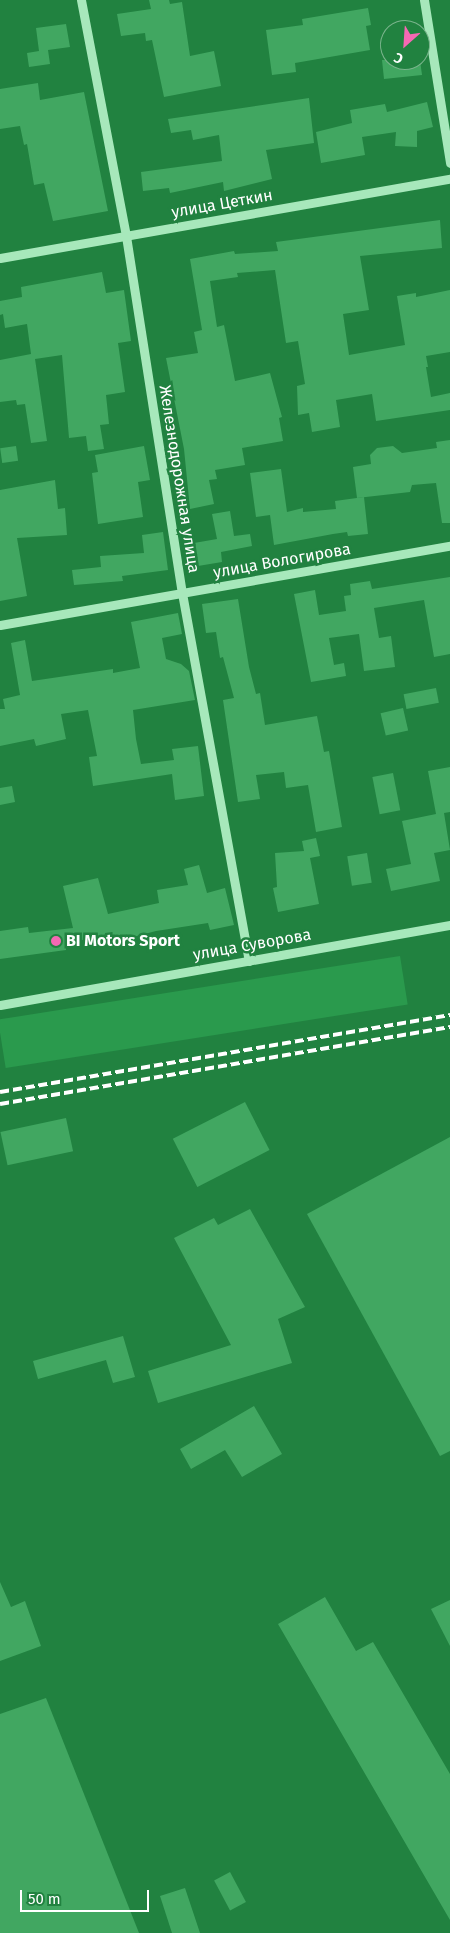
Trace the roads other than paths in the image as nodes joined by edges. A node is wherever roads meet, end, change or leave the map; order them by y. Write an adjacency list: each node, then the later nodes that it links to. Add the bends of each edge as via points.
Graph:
1 (82, 0): 5 (street, Железнодорожная улица)
2 (424, 0): 3 (street)
3 (450, 163)
4 (450, 179): 5 (street, улица Цеткин)
5 (126, 236): 6 (street, улица Цеткин); 8 (street, Железнодорожная улица)
6 (0, 258)
7 (450, 546): 8 (street, улица Вологирова)
8 (182, 593): 9 (street, улица Вологирова); 11 (street, Железнодорожная улица)
9 (0, 625)
10 (450, 925): 11 (street, улица Суворова)
11 (249, 962): 12 (street, улица Суворова)
12 (0, 1005)

